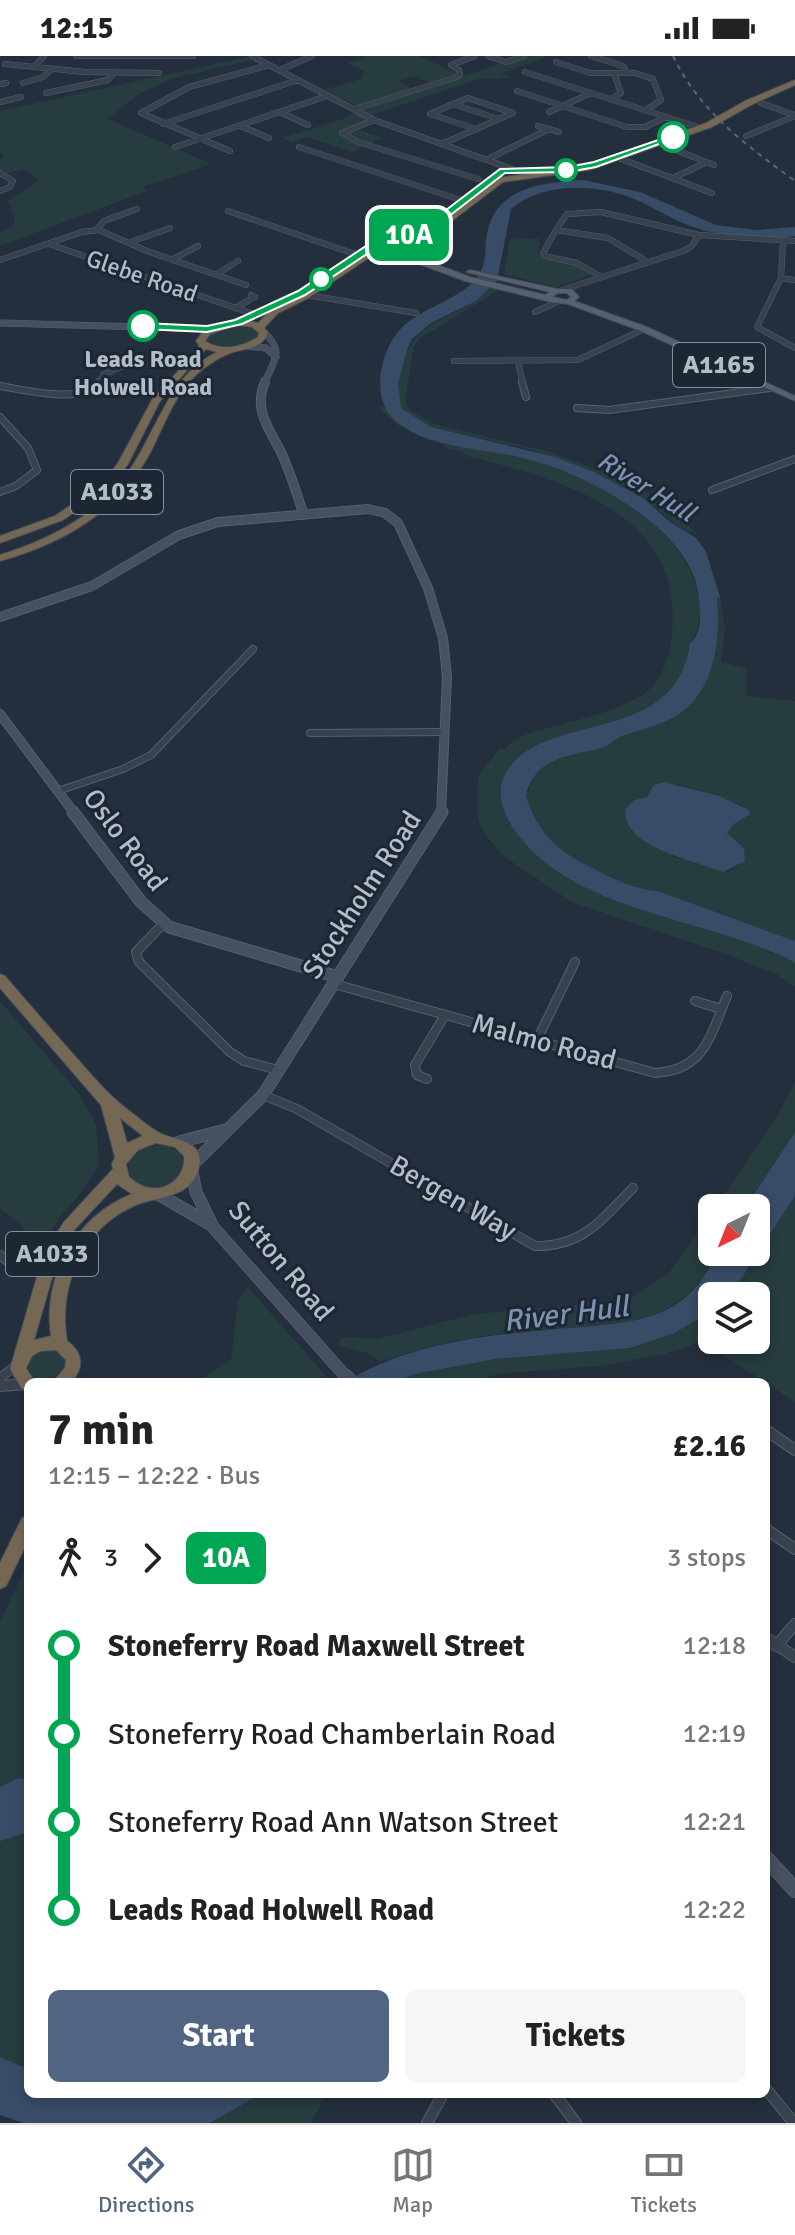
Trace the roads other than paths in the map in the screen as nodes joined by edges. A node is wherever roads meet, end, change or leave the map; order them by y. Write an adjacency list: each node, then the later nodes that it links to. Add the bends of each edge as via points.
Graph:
1 (44, 56): 14 (street)
2 (76, 56): 10 (street)
3 (193, 56): 10 (street)
4 (252, 56): 13 (street)
5 (312, 56): 16 (street)
6 (475, 56): 36 (street, via 451,65 460,75 451,79)
7 (488, 56): 8 (street, via 506,62)
8 (524, 56)
9 (591, 56): 20 (street, via 623,66)
10 (122, 57)
11 (554, 61): 19 (street, via 590,73)
12 (5, 64): 14 (street)
13 (269, 65): 16 (street); 44 (street, via 189,87 141,113)
14 (34, 67): 15 (street)
15 (51, 70): 18 (street); 23 (street)
16 (279, 70): 22 (street)
17 (525, 70): 27 (street)
18 (114, 73): 21 (street); 26 (street, via 108,80)
19 (614, 73): 20 (street); 31 (street, via 621,93)
20 (627, 73): 37 (street, via 653,79 661,103)
21 (156, 74)
22 (298, 80): 29 (street); 44 (street)
23 (24, 82)
24 (795, 82): 48 (highway)
25 (517, 91): 35 (street)
26 (49, 92)
27 (591, 93): 31 (street); 35 (street)
28 (0, 95): 32 (street)
29 (327, 96): 36 (street); 38 (street)
30 (21, 97): 32 (street)
31 (611, 99): 37 (street)
32 (3, 101)
33 (761, 103): 52 (street, via 795,116)
34 (453, 104): 42 (street); 42 (street, via 468,98 513,113); 49 (street, via 430,114)
35 (563, 106): 39 (street); 41 (street, via 635,128)
36 (353, 109): 43 (street)
37 (643, 109): 40 (street); 41 (street)
38 (279, 112): 45 (street); 46 (street)
39 (549, 112)
40 (625, 115)
41 (667, 117): 48 (street, via 677,116)
42 (499, 119): 49 (street)
43 (374, 120): 55 (street); 68 (street, via 342,133)
44 (163, 124): 54 (street)
45 (239, 125): 53 (street); 54 (street)
46 (308, 125)
47 (538, 126): 50 (street)
48 (701, 128): 56 (highway)
49 (476, 129): 55 (street)
50 (549, 129): 51 (street); 61 (street)
51 (559, 132)
52 (746, 136)
53 (269, 138)
54 (200, 139): 57 (street); 59 (street)
55 (443, 143): 61 (street)
56 (658, 143): 60 (highway); 62 (street)
57 (175, 147)
58 (299, 147): 71 (street)
59 (230, 151)
60 (616, 157): 66 (highway, via 559,174); 67 (street)
61 (491, 160): 65 (street); 66 (street)
62 (707, 162): 63 (street); 67 (street)
63 (714, 165)
64 (0, 173): 69 (street, via 13,181)
65 (501, 173): 66 (highway); 71 (highway, A1033)
66 (515, 173): 84 (highway)
67 (673, 178): 70 (street)
68 (478, 179)
69 (0, 191)
70 (712, 193)
71 (464, 201): 83 (highway, A1033, via 432,225)
72 (137, 209): 75 (street, via 103,221)
73 (229, 211): 85 (street)
74 (170, 228): 79 (street)
75 (96, 230): 79 (street); 81 (street)
76 (556, 230): 77 (street, via 567,214 579,211); 89 (street, via 608,238); 92 (street, via 545,256 577,263)
77 (699, 235): 80 (street); 89 (street, via 691,247)
78 (795, 241): 80 (street)
79 (131, 242): 86 (street)
80 (783, 242): 93 (street)
81 (48, 243): 87 (street); 102 (street, Glebe Road)
82 (198, 245): 86 (street)
83 (384, 246): 84 (highway); 85 (highway, A1033); 91 (main road, A1165); 99 (highway, A1033)
84 (400, 246): 91 (main road, A1165)
85 (358, 255): 105 (highway, A1033, via 302,293)
86 (173, 259): 90 (street)
87 (0, 260)
88 (246, 261): 90 (street, via 237,260)
89 (648, 262): 92 (street)
90 (217, 274): 95 (street)
91 (472, 276): 97 (main road, A1165); 101 (main road, A1165)
92 (602, 277): 96 (street)
93 (781, 278): 94 (street); 114 (street, via 757,327)
94 (795, 280)
95 (246, 285)
96 (581, 286): 97 (street); 100 (street)
97 (559, 290): 100 (main road, A1165); 101 (main road, via 549,293)
98 (251, 295): 102 (street, via 255,297)
99 (307, 295): 104 (street); 110 (highway, A1033, via 275,311)
100 (572, 298): 101 (main road, A1165); 111 (main road, A1165)
101 (551, 302): 103 (street)
102 (235, 308): 105 (street, Glebe Road); 106 (street, Glebe Road, via 242,315)
103 (535, 312)
104 (416, 313)
105 (256, 315): 106 (highway, A1033)
106 (240, 322): 109 (highway, A1033); 110 (highway, A1033)
107 (0, 323): 108 (street)
108 (171, 326): 109 (street); 112 (street, via 192,331)
109 (214, 329): 112 (highway, A1033)
110 (262, 329): 113 (highway, A1033, via 260,340); 116 (street, via 277,344)
111 (644, 329): 119 (street, via 578,360); 121 (main road, A1165)
112 (202, 342): 115 (highway, A1033); 130 (highway, A1033, via 201,352 156,400 107,485 59,518)
113 (246, 346): 115 (highway, A1033); 116 (street, via 266,348)
114 (795, 348)
115 (229, 350): 131 (highway, A1033, via 208,359 184,383 162,414 135,471 94,514 60,536)
116 (276, 357): 129 (street, via 260,394 263,413)
117 (137, 361): 120 (street, via 104,374 92,390 72,396)
118 (454, 361): 119 (street)
119 (518, 362): 122 (street)
120 (0, 386)
121 (770, 388): 123 (main road, A1165); 124 (street, via 609,410)
122 (526, 397)
123 (795, 399)
124 (577, 408)
125 (0, 417): 128 (street, via 38,464 29,478)
126 (795, 459): 127 (street)
127 (712, 490)
128 (0, 492)
129 (303, 512): 132 (street, Stockholm Road, via 198,527 92,586); 135 (street, Stockholm Road, via 368,509 398,523 439,615 446,656)
130 (0, 540)
131 (0, 558)
132 (0, 617)
133 (253, 649): 137 (street, via 151,755)
134 (0, 714): 137 (street, Oslo Road)
135 (444, 732): 136 (street); 141 (street, Stockholm Road, via 447,791 441,815)
136 (310, 733)
137 (58, 791): 138 (street, Oslo Road)
138 (163, 924): 141 (street, Oslo Road); 147 (street, via 140,944 139,962 230,1052)
139 (575, 962): 146 (street)
140 (0, 979): 150 (highway)
141 (336, 980): 145 (street, Malmo Road); 147 (street, Stockholm Road)
142 (727, 996): 144 (street, Malmo Road)
143 (695, 1001): 144 (street)
144 (721, 1009): 146 (street, Malmo Road, via 693,1065 674,1074)
145 (445, 1015): 146 (street, Malmo Road); 148 (street, via 415,1065 417,1075)
146 (537, 1040)
147 (278, 1070): 149 (street, Stockholm Road)
148 (427, 1079)
149 (263, 1095): 151 (street, Stockholm Road); 156 (street, Bergen Way, via 297,1109 535,1246 576,1243)
150 (106, 1101): 152 (highway); 154 (highway, via 118,1135)
151 (229, 1129): 153 (street); 155 (street, Stockholm Road)
152 (156, 1138): 153 (highway); 154 (highway, via 136,1143)
153 (179, 1142): 155 (highway, via 187,1148)
154 (120, 1164): 157 (highway, via 128,1187); 162 (highway, A1033, via 52,1253)
155 (193, 1167): 157 (highway, via 179,1187); 158 (street, Sutton Road, via 196,1192)
156 (633, 1188)
157 (153, 1194): 158 (street); 161 (highway, A1033, via 108,1213 75,1250 59,1292)
158 (213, 1227): 165 (street, Sutton Road)
159 (0, 1255): 160 (street)
160 (15, 1267)
161 (60, 1344): 162 (highway, via 34,1345); 164 (highway, via 72,1354)
162 (20, 1360): 163 (street); 166 (highway)
163 (0, 1378)
164 (67, 1378)
165 (346, 1378)
166 (24, 1380)
167 (24, 1384): 168 (street)
168 (0, 1386)
169 (770, 1433): 170 (street)
170 (795, 1450)
171 (24, 1531): 174 (highway)
172 (770, 1532): 173 (street)
173 (795, 1549)
174 (0, 1581)
175 (795, 1624): 177 (street)
176 (770, 1641): 177 (street)
177 (776, 1646): 178 (street)
178 (795, 1657)
179 (770, 1862): 180 (street)
180 (795, 1890)
181 (770, 2094): 186 (street)
182 (441, 2098): 184 (street)
183 (557, 2098): 185 (street)
184 (427, 2123)
185 (576, 2123)
186 (794, 2123)

